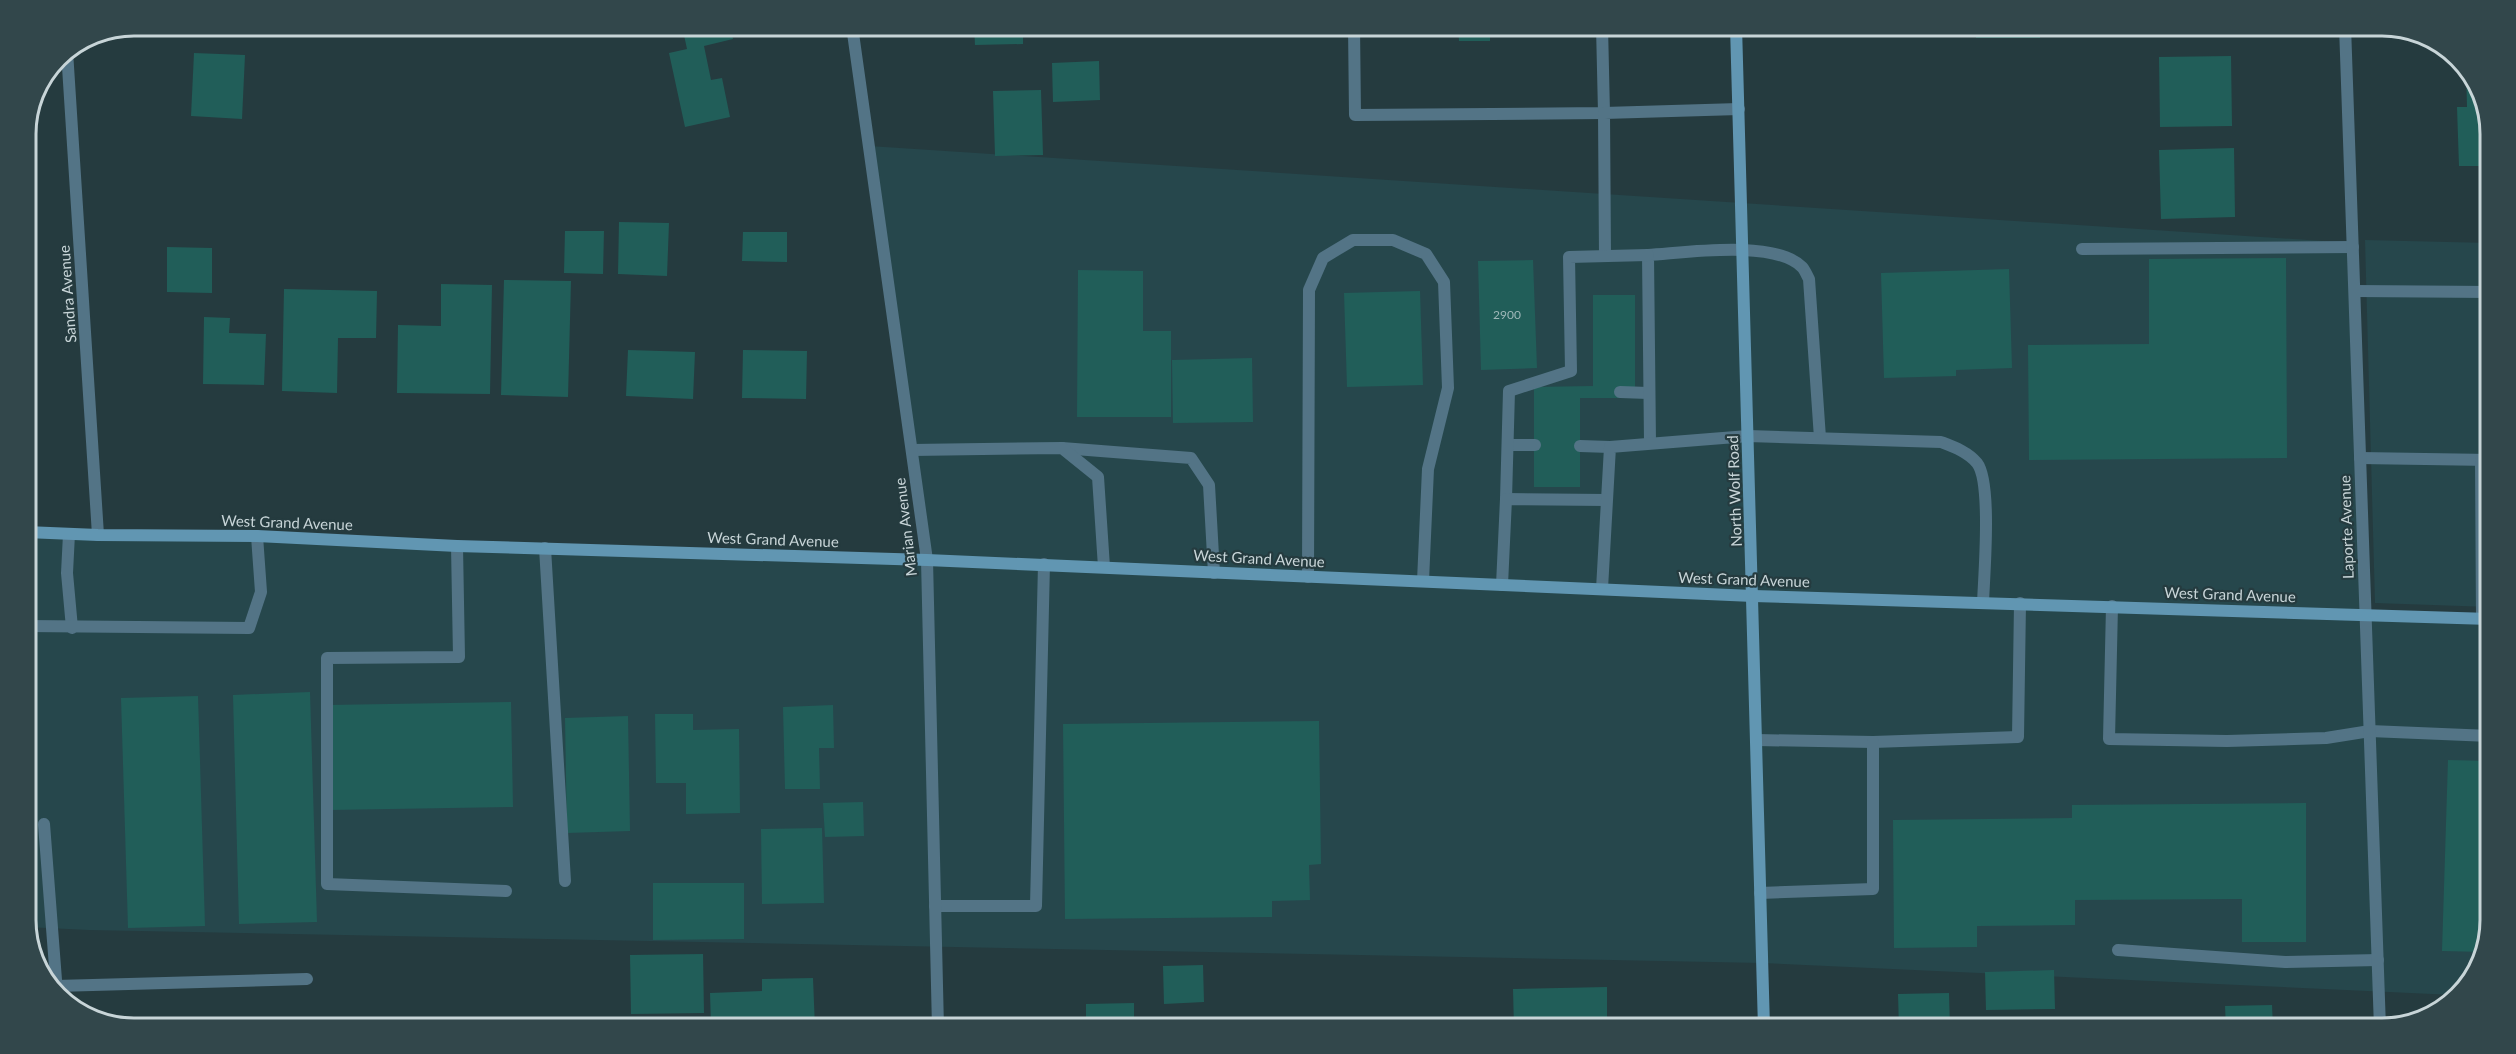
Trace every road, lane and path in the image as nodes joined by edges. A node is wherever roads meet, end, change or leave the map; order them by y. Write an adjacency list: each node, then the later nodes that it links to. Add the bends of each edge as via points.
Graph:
1 (853, 36): 28 (street, Marian Avenue)
2 (1354, 36): 8 (street, via 1355,115)
3 (1602, 36): 8 (street)
4 (1736, 36): 7 (main road, North Wolf Road)
5 (2345, 36): 9 (street, Laporte Avenue)
6 (68, 63): 35 (street, Sandra Avenue)
7 (1739, 109): 8 (street); 10 (main road, North Wolf Road)
8 (1604, 113): 13 (street)
9 (2353, 247): 11 (street); 14 (street, Laporte Avenue)
10 (1743, 249): 12 (street); 20 (main road, North Wolf Road); 21 (street, via 1779,256 1801,266 1809,279)
11 (2082, 249)
12 (1648, 255): 13 (street); 19 (street)
13 (1605, 256): 16 (street, via 1569,257 1571,371)
14 (2355, 291): 15 (street); 29 (street, Laporte Avenue)
15 (2480, 292)
16 (1509, 391): 17 (street); 23 (street)
17 (1536, 391)
18 (1620, 392): 19 (street)
19 (1648, 393): 22 (street)
20 (1748, 436): 21 (street); 22 (street); 47 (main road, North Wolf Road)
21 (1820, 438): 48 (street, via 1941,442 1964,451 1978,464 1986,491)
22 (1650, 443): 26 (street)
23 (1508, 445): 24 (street); 31 (street)
24 (1535, 445)
25 (1580, 446): 26 (street)
26 (1610, 447): 32 (street)
27 (1062, 448): 28 (street); 41 (street, via 1098,477); 42 (street, via 1191,458 1209,484)
28 (912, 450): 39 (street, Marian Avenue)
29 (2360, 458): 30 (street); 51 (street, Laporte Avenue)
30 (2480, 460)
31 (1506, 499): 32 (street); 45 (street)
32 (1606, 500): 46 (street)
33 (36, 532): 34 (main road, West Grand Avenue)
34 (69, 534): 35 (main road, West Grand Avenue); 54 (street)
35 (98, 535): 36 (main road, West Grand Avenue)
36 (257, 536): 37 (main road, West Grand Avenue); 54 (street, via 261,592 249,628)
37 (458, 546): 38 (main road, West Grand Avenue); 61 (street, via 459,657 327,658 327,884)
38 (545, 548): 39 (main road, West Grand Avenue); 60 (street)
39 (927, 560): 40 (main road, West Grand Avenue); 63 (street, Marian Avenue)
40 (1044, 564): 41 (main road, West Grand Avenue); 63 (street, via 1036,906)
41 (1104, 567): 42 (main road, West Grand Avenue)
42 (1215, 573): 43 (main road, West Grand Avenue)
43 (1308, 577): 44 (main road, West Grand Avenue); 44 (street, via 1309,290 1323,258 1353,240 1393,240 1426,254 1444,282 1448,388 1428,469)
44 (1423, 581): 45 (main road, West Grand Avenue)
45 (1502, 585): 46 (main road, West Grand Avenue)
46 (1602, 589): 47 (main road, West Grand Avenue)
47 (1753, 596): 48 (main road, West Grand Avenue); 57 (main road, North Wolf Road)
48 (1983, 603): 49 (main road, West Grand Avenue)
49 (2020, 603): 50 (main road, West Grand Avenue); 58 (street, via 2018,737)
50 (2112, 606): 51 (main road, West Grand Avenue); 55 (street, via 2109,739 2326,738)
51 (2365, 614): 52 (main road, West Grand Avenue); 55 (street, Laporte Avenue)
52 (2480, 618)
53 (36, 626): 54 (street)
54 (72, 628)
55 (2370, 731): 56 (street); 65 (street, Laporte Avenue)
56 (2480, 736)
57 (1757, 740): 58 (street); 62 (main road, North Wolf Road)
58 (1873, 742): 62 (street, via 1873,889)
59 (44, 824): 67 (street)
60 (565, 881)
61 (506, 891)
62 (1760, 893): 70 (main road, North Wolf Road)
63 (935, 906): 69 (street, Marian Avenue)
64 (2118, 950): 65 (street, via 2285,962)
65 (2378, 960): 71 (street, Laporte Avenue)
66 (307, 979): 68 (street)
67 (56, 980)
68 (65, 989)
69 (938, 1018)
70 (1764, 1018)
71 (2380, 1018)

